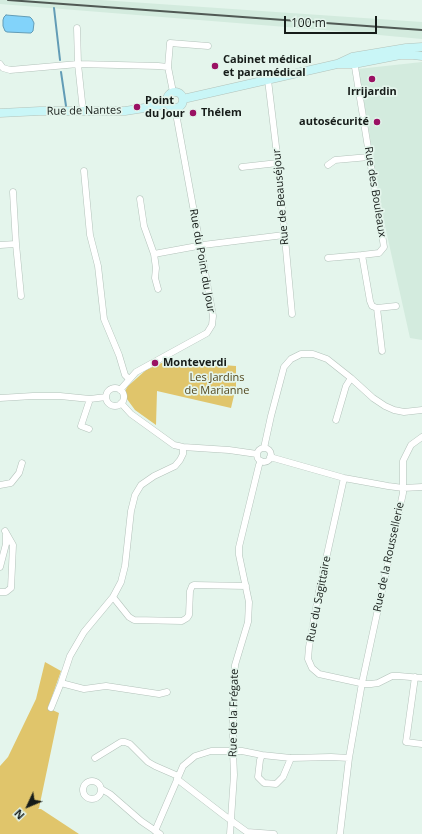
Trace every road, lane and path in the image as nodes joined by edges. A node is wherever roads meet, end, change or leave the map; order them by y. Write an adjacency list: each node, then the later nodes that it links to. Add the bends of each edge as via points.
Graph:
1 (77, 28): 7 (street)
2 (208, 46): 8 (street, via 170,43)
3 (422, 47): 5 (street, via 406,48)
4 (422, 56): 5 (street, via 400,55)
5 (353, 61): 9 (street); 16 (street, Rue des Bouleaux)
6 (0, 64): 7 (street, via 10,70)
7 (78, 64): 8 (street); 14 (street)
8 (168, 68): 10 (street)
9 (268, 80): 11 (street); 17 (street, Rue de Beauséjour)
10 (173, 92): 11 (street); 12 (street, via 167,97)
11 (186, 99): 13 (street)
12 (167, 102): 13 (street, via 170,107); 14 (street, Rue de Nantes, via 125,111)
13 (175, 108): 26 (street, Rue du Point du Jour)
14 (83, 111): 15 (street, Rue de Nantes)
15 (0, 113)
16 (369, 157): 18 (street, via 335,160); 28 (street, Rue des Bouleaux, via 384,247 379,252)
17 (278, 162): 19 (street); 23 (street, Rue de Beauséjour)
18 (328, 165)
19 (242, 167)
20 (84, 172): 37 (street, via 90,235 101,266 104,319 125,375)
21 (13, 192): 24 (street)
22 (140, 199): 27 (street, via 144,226)
23 (284, 235): 26 (street); 34 (street, Rue de Beauséjour)
24 (16, 244): 25 (street); 31 (street)
25 (0, 245)
26 (200, 246): 27 (street); 37 (street, Rue du Point du Jour, via 212,325 207,333 136,372)
27 (154, 254): 30 (street)
28 (362, 255): 29 (street); 33 (street, via 370,301)
29 (328, 258)
30 (158, 289)
31 (21, 296)
32 (396, 306): 33 (street)
33 (376, 308): 35 (street)
34 (292, 314)
35 (382, 351)
36 (351, 378): 43 (street, via 385,406 404,412); 44 (street, via 346,386); 48 (street, via 327,359 313,354 300,354 291,359 284,368)
37 (129, 379): 38 (street, Rue du Point du Jour)
38 (120, 390): 39 (street, via 110,390); 42 (street, via 124,396)
39 (106, 397): 41 (street); 42 (street, via 110,404)
40 (0, 398): 41 (street, via 60,396)
41 (90, 399): 45 (street, via 82,426)
42 (121, 403): 47 (street, via 130,414 174,445)
43 (422, 410)
44 (336, 420)
45 (89, 429)
46 (422, 437): 56 (street, Rue de la Roussellerie, via 411,445 403,461)
47 (183, 447): 49 (street); 61 (street, via 183,454 175,466 154,476 141,486 135,495 125,566 121,582)
48 (264, 448): 49 (street); 50 (street, via 269,451)
49 (257, 454): 51 (street)
50 (270, 457): 51 (street); 53 (street)
51 (261, 461): 59 (street, Rue de la Frégate, via 239,547)
52 (22, 463): 54 (street, via 19,473 11,483)
53 (344, 478): 56 (street); 65 (street, Rue du Sagittaire, via 320,586 308,659 312,668 319,674)
54 (0, 485)
55 (422, 487): 56 (street)
56 (403, 488): 65 (street, Rue de la Roussellerie)
57 (3, 531): 58 (street, via 6,544); 60 (street, via 13,544 11,588 6,592)
58 (0, 567)
59 (246, 586): 61 (street, via 192,586 189,615 182,621 134,620); 69 (street, Rue de la Frégate, via 249,602 248,622 235,665)
60 (0, 592)
61 (113, 597): 64 (street, via 84,632 70,656)
62 (415, 677): 63 (street, Rue du Sagittaire); 65 (street, Rue du Sagittaire, via 392,676 378,683); 68 (street, via 406,742)
63 (422, 678)
64 (61, 683): 66 (street, via 84,689 106,686 159,694); 67 (street)
65 (362, 683): 73 (street, Rue de la Roussellerie)
66 (167, 692)
67 (51, 708)
68 (422, 744)
69 (233, 750): 70 (street); 74 (street, via 211,751 195,756 183,766); 76 (street, Rue de la Frégate)
70 (262, 755): 72 (street); 72 (street, via 258,777 264,783 276,784 284,777)
71 (95, 758): 74 (street, via 125,742 148,762)
72 (291, 758): 73 (street)
73 (349, 758): 80 (street, Rue de la Roussellerie)
74 (178, 778): 76 (street); 77 (street)
75 (101, 789): 77 (street)
76 (231, 820): 78 (street, Rue de la Frégate); 79 (street, via 247,832)
77 (158, 832)
78 (230, 834)
79 (274, 834)
80 (340, 834)

